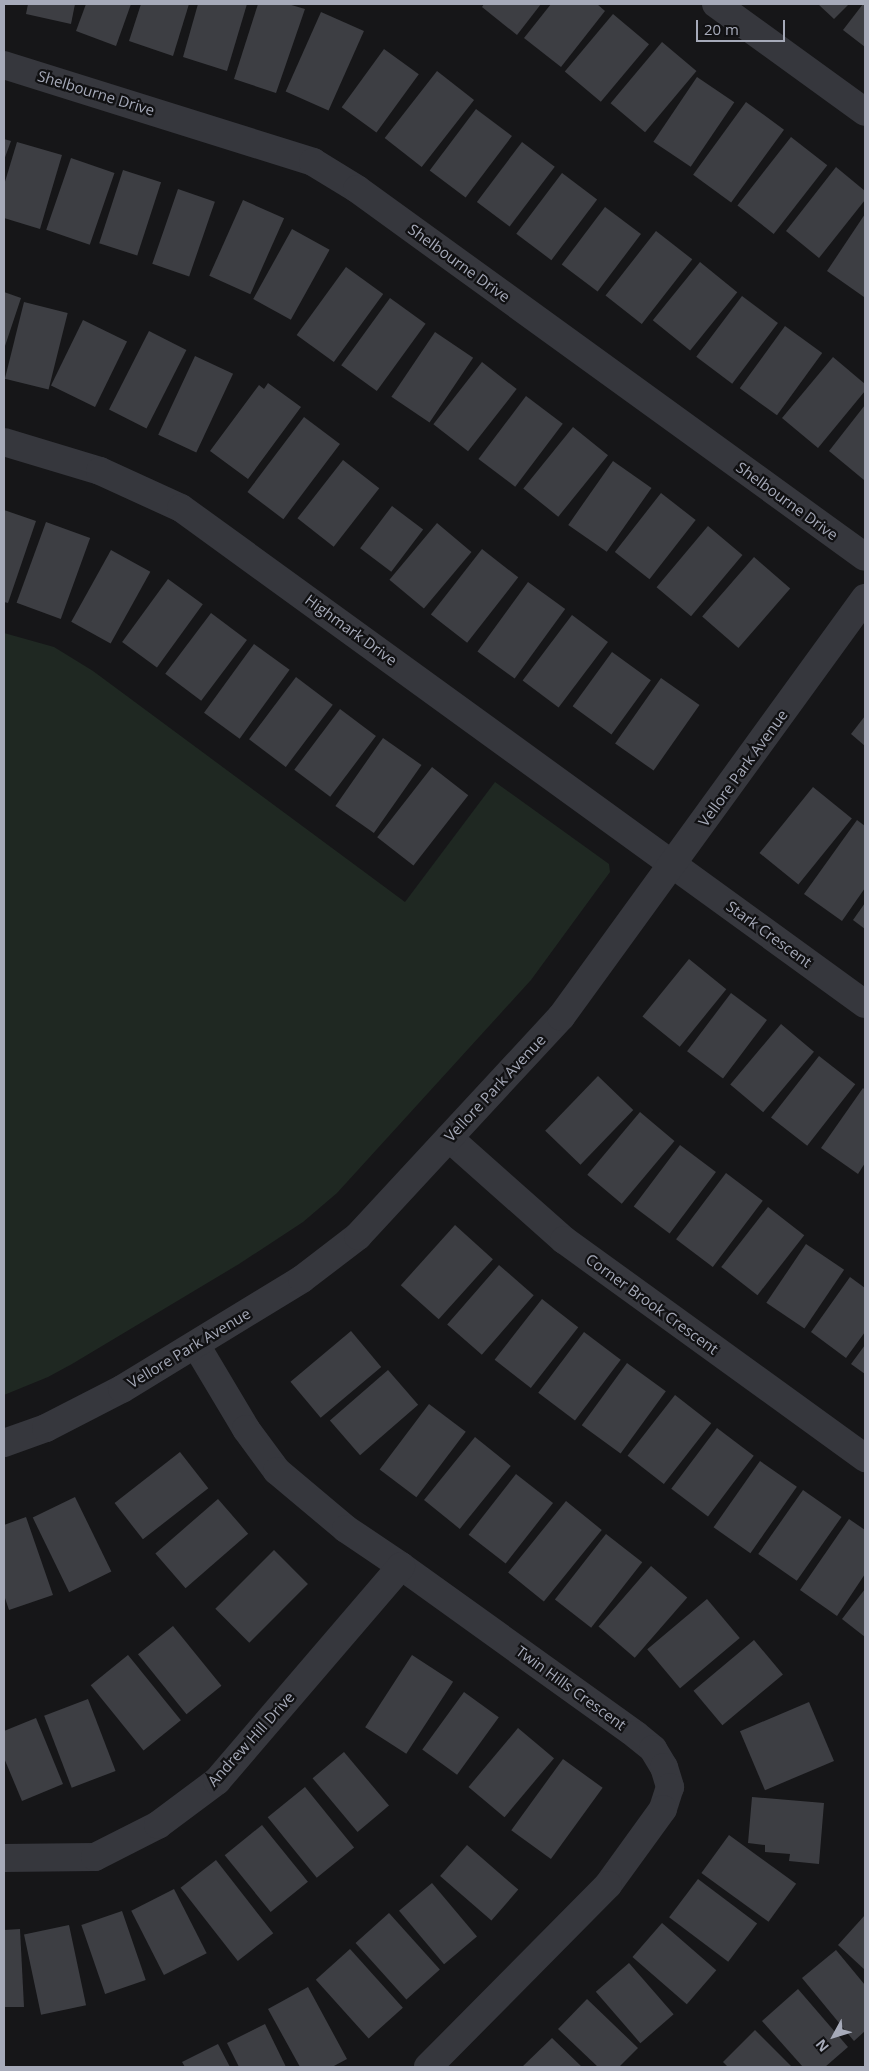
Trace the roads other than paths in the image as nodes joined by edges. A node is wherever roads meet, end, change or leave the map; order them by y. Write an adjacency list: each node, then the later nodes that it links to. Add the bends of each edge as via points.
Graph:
1 (716, 4): 3 (street)
2 (4, 65): 5 (street, Shelbourne Drive, via 313,162 357,189)
3 (865, 112)
4 (4, 442): 7 (street, Highmark Drive, via 100,471 181,508)
5 (865, 557)
6 (865, 598): 7 (street, Vellore Park Avenue)
7 (674, 864): 8 (street, Stark Crescent); 9 (street, Vellore Park Avenue, via 561,1017)
8 (865, 1004)
9 (449, 1138): 10 (street, Vellore Park Avenue, via 346,1247 302,1279); 12 (street, Corner Brook Crescent, via 564,1240)
10 (196, 1345): 11 (street, Vellore Park Avenue, via 87,1408); 13 (street, Twin Hills Crescent, via 246,1429 277,1471 346,1529)
11 (4, 1443)
12 (865, 1458)
13 (401, 1566): 14 (street, Andrew Hill Drive, via 217,1781 158,1825 95,1857); 15 (street, Twin Hills Crescent, via 636,1735 653,1749 664,1766 670,1787 663,1808 608,1885)
14 (4, 1858)
15 (428, 2067)

